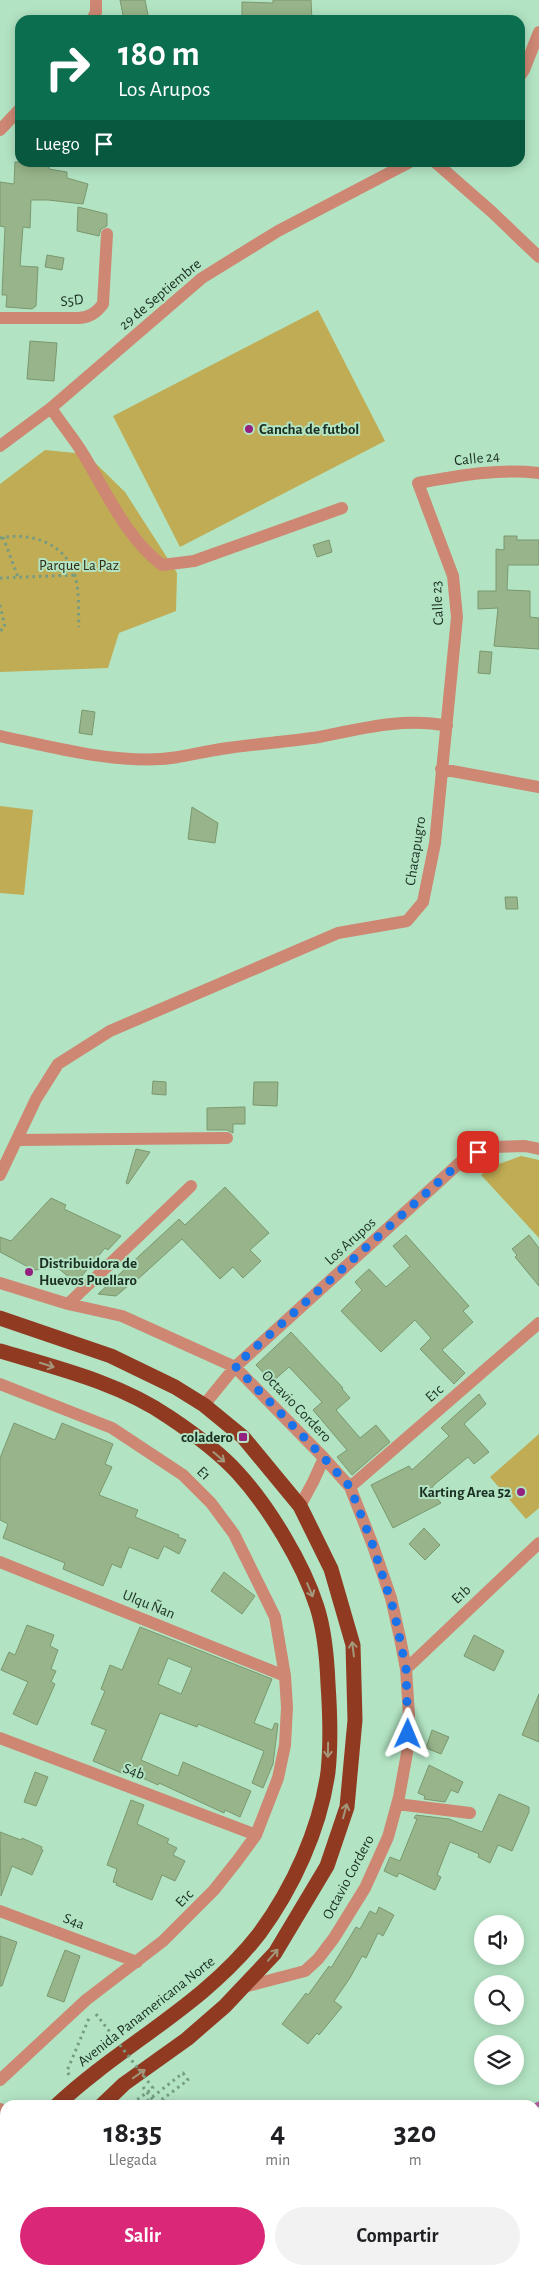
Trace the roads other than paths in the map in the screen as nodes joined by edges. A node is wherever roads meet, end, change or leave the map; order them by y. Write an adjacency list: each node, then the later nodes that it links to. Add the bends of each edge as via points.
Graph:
1 (96, 0): 2 (street)
2 (94, 15)
3 (539, 32): 4 (street)
4 (525, 63)
5 (15, 114): 6 (street)
6 (0, 130)
7 (400, 167): 12 (street, 29 de Septiembre, via 278,231 202,278)
8 (441, 167): 10 (street)
9 (107, 234): 11 (street, S5D, via 103,304 97,312 79,318)
10 (539, 257)
11 (0, 318)
12 (50, 408): 13 (street, 29 de Septiembre); 16 (street, via 141,546 162,565 194,561)
13 (0, 446)
14 (539, 473): 15 (street, Calle 24, via 489,472)
15 (418, 483): 17 (street, Calle 23, via 453,576 457,617)
16 (342, 508)
17 (447, 726): 18 (street, via 408,723 372,727 162,759 80,753); 19 (street, Chacapugro)
18 (0, 736)
19 (441, 769): 20 (street); 22 (street, Chacapugro, via 429,877 423,902 407,921 338,933 110,1031 58,1064 36,1100)
20 (539, 788)
21 (228, 1138): 22 (street)
22 (18, 1140): 24 (street, Chacapugro)
23 (539, 1150): 31 (street, Los Arupos, via 525,1146 491,1147 465,1158)
24 (0, 1175)
25 (191, 1186): 27 (street)
26 (0, 1283): 27 (street, Octavio Cordero)
27 (68, 1304): 31 (street, Octavio Cordero, via 122,1316)
28 (0, 1318): 33 (highway, via 111,1356)
29 (539, 1323): 35 (street, E1c)
30 (0, 1351): 49 (highway, Avenida Panamericana Norte, one-way to 49, via 119,1390 168,1416 237,1472 294,1555 317,1608 327,1656 330,1714 328,1771 323,1798 310,1838 282,1898 234,1964 159,2027)
31 (235, 1366): 33 (street, Los Arupos); 34 (street, Octavio Cordero)
32 (0, 1384): 40 (street, E1, via 112,1428 183,1475 211,1503 234,1534 275,1617)
33 (204, 1405): 36 (highway, via 243,1437)
34 (324, 1458): 35 (street, Octavio Cordero); 36 (street)
35 (350, 1487): 39 (street, Octavio Cordero, via 390,1598)
36 (300, 1506): 47 (highway, one-way to 36, via 275,1953 301,1913 327,1866 347,1807 356,1720 353,1645 331,1569)
37 (539, 1543): 39 (street, E1b)
38 (0, 1562): 40 (street, Ulqu Ñan)
39 (406, 1669): 42 (street, Octavio Cordero, via 407,1753)
40 (285, 1676): 44 (street, E1c, via 285,1745 278,1778)
41 (0, 1738): 44 (street, S4b)
42 (397, 1804): 43 (street); 47 (street, Octavio Cordero, via 388,1837 364,1888 318,1959 305,1971)
43 (470, 1813)
44 (256, 1835): 46 (street, E1c, via 214,1890)
45 (0, 1911): 46 (street, S4a)
46 (137, 1962): 48 (street, E1c, via 86,2000)
47 (240, 1988): 50 (highway, one-way to 47, via 187,2039 225,2006)
48 (0, 2080)
49 (63, 2100)
50 (108, 2100)

